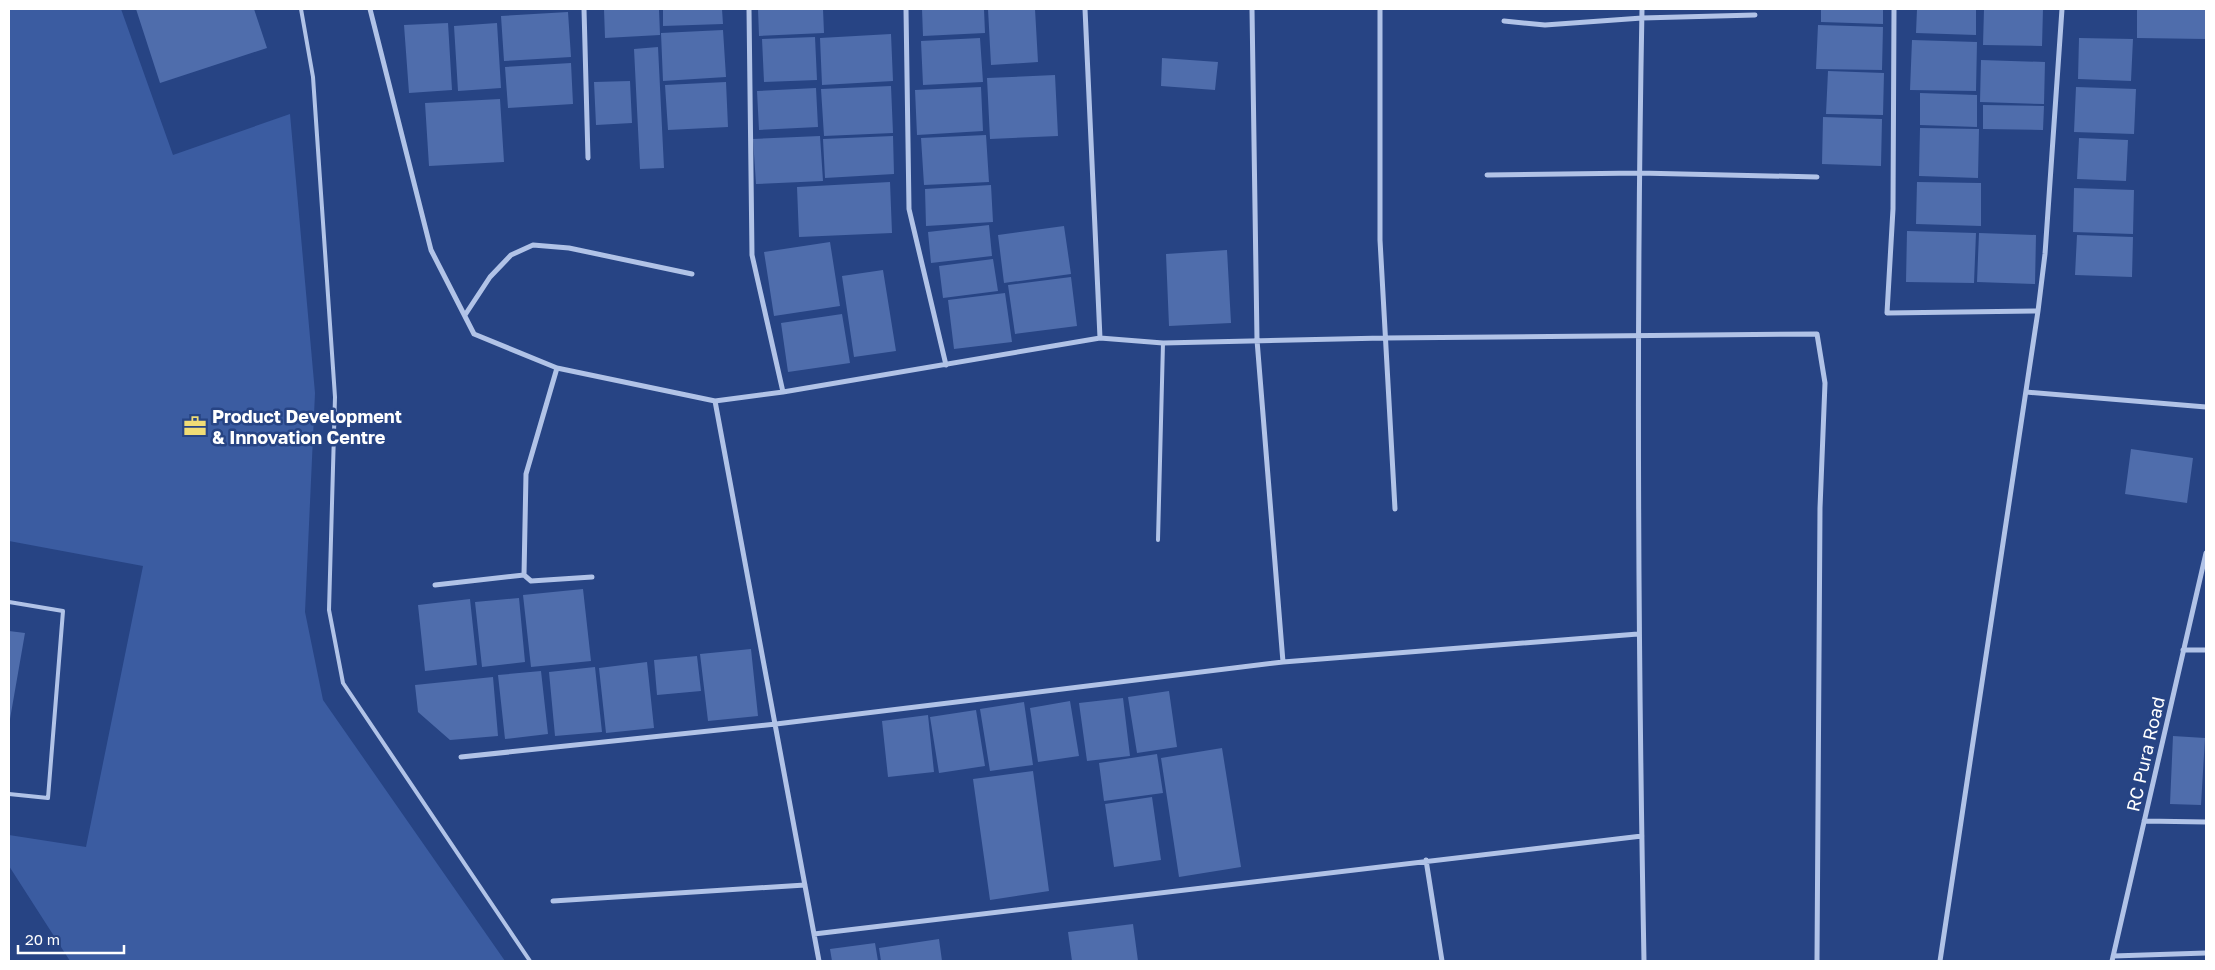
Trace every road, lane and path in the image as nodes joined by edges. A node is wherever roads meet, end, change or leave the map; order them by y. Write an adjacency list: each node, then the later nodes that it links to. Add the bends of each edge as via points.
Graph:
1 (301, 9): 56 (lane, via 313,77 335,397 329,610 343,683)
2 (370, 9): 21 (street, via 431,250)
3 (584, 9): 15 (street)
4 (750, 9): 29 (street, via 752,255)
5 (906, 9): 27 (street, via 909,209)
6 (1086, 9): 23 (street)
7 (1252, 9): 25 (street)
8 (1380, 9): 24 (street, via 1380,240)
9 (1642, 9): 13 (street)
10 (1894, 9): 20 (street, via 1893,209 1887,312)
11 (2062, 9): 20 (street)
12 (1755, 15): 13 (street)
13 (1642, 18): 14 (street, via 1546,25); 16 (street)
14 (1504, 21)
15 (588, 158)
16 (1639, 173): 17 (street); 18 (street); 22 (street)
17 (1487, 174)
18 (1817, 177)
19 (692, 274): 21 (street, via 569,248 533,246 511,255 490,277)
20 (2038, 311): 30 (street)
21 (465, 315): 28 (street, via 474,334)
22 (1639, 334): 24 (street); 40 (street); 60 (street, via 1817,334 1825,383 1820,508)
23 (1100, 338): 26 (street); 27 (street)
24 (1384, 338): 25 (street); 33 (street)
25 (1257, 340): 26 (street); 43 (street)
26 (1163, 343): 34 (lane)
27 (946, 365): 29 (street)
28 (557, 368): 31 (street); 36 (street, via 526,474)
29 (783, 392): 31 (street)
30 (2026, 392): 32 (street); 61 (street)
31 (715, 401): 44 (street)
32 (2206, 407)
33 (1395, 509)
34 (1158, 540)
35 (2206, 553): 41 (street, RC Pura Road)
36 (524, 575): 37 (street, via 531,581); 38 (street)
37 (592, 577)
38 (435, 585)
39 (9, 602): 46 (lane, via 63,612 48,798)
40 (1638, 634): 43 (street); 49 (street)
41 (2183, 650): 42 (street); 47 (street, RC Pura Road)
42 (2206, 650)
43 (1283, 662): 44 (street)
44 (776, 724): 45 (street); 51 (street)
45 (461, 757)
46 (9, 794)
47 (2144, 821): 48 (street); 55 (street, RC Pura Road)
48 (2206, 822)
49 (1642, 836): 50 (street); 59 (street)
50 (1426, 860): 53 (street); 58 (street)
51 (805, 885): 52 (street); 53 (street)
52 (553, 901)
53 (814, 934): 57 (street)
54 (2206, 952): 55 (street)
55 (2112, 959)
56 (530, 961)
57 (819, 961)
58 (1442, 961)
59 (1644, 961)
60 (1817, 961)
61 (1940, 961)

